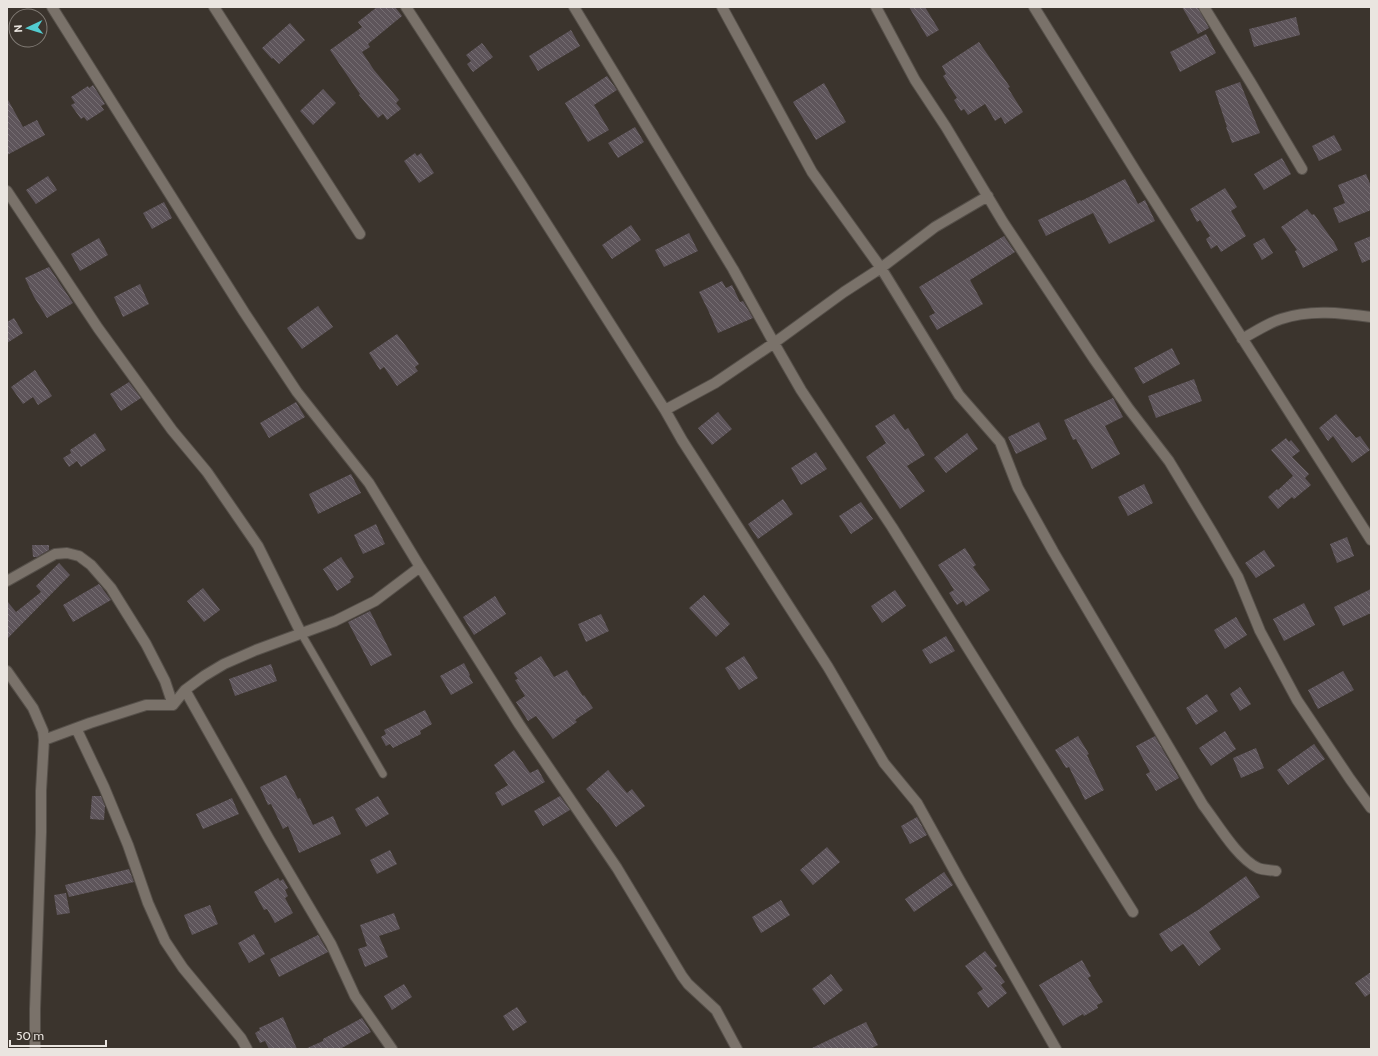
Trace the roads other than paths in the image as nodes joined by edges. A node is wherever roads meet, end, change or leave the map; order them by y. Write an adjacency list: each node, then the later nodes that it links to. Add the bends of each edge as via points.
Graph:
1 (52, 7): 19 (street, via 292,386 369,482)
2 (214, 7): 12 (street)
3 (406, 7): 17 (street)
4 (574, 7): 16 (street)
5 (722, 7): 13 (street, via 812,172)
6 (876, 7): 11 (street, via 915,80)
7 (1034, 7): 15 (street)
8 (1204, 7): 9 (street)
9 (1302, 169)
10 (7, 191): 21 (street, via 98,328 172,430 207,472 258,546)
11 (988, 196): 13 (street, via 935,227); 28 (street, via 1094,359 1168,461 1238,577 1260,631 1297,700)
12 (360, 234)
13 (881, 268): 16 (street); 29 (street, via 959,394 1000,442 1018,488 1053,551 1203,805 1241,856 1258,868)
14 (1371, 317): 15 (street, via 1345,313 1303,313 1280,319)
15 (1242, 339): 18 (street)
16 (774, 343): 17 (street, via 715,383); 30 (street, via 801,390 896,534)
17 (665, 410): 35 (street, via 828,667 884,762 924,814)
18 (1371, 540)
19 (420, 567): 21 (street, via 375,601); 34 (street, via 519,724 617,868 682,976 716,1010)
20 (7, 581): 24 (street, via 55,554 79,556 91,565 111,588 146,644)
21 (302, 634): 23 (street, via 224,664); 27 (lane)
22 (7, 671): 26 (street, via 33,708)
23 (185, 690): 24 (street); 33 (street, via 331,944 355,996)
24 (173, 705): 25 (street, via 146,705)
25 (76, 728): 26 (street); 32 (street, via 104,787 165,941)
26 (44, 740): 31 (street)
27 (383, 774)
28 (1371, 808)
29 (1276, 871)
30 (1134, 912)
31 (35, 1049)
32 (247, 1049)
33 (392, 1049)
34 (737, 1049)
35 (1056, 1049)

